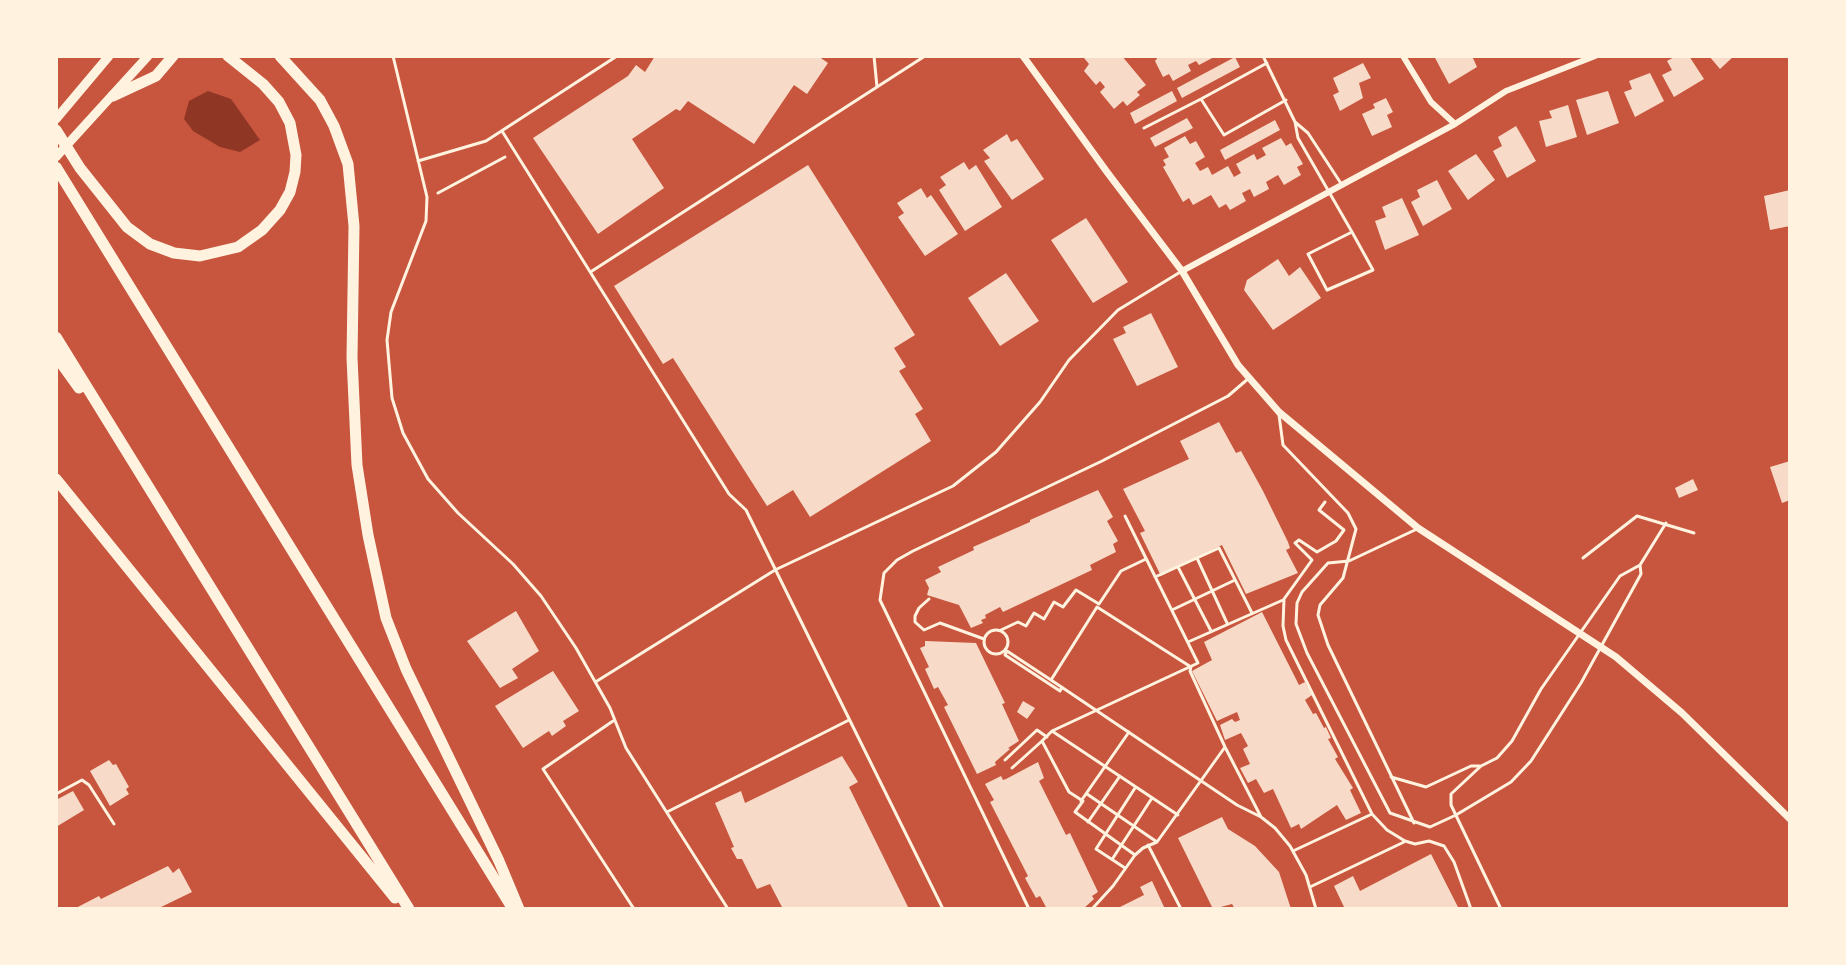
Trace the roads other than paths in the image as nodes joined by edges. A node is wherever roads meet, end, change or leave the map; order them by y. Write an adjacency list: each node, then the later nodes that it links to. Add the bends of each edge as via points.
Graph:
1 (109, 56): 19 (main road)
2 (148, 56): 16 (main road)
3 (173, 56): 16 (highway, via 156,76)
4 (228, 56): 23 (highway, via 279,102 290,123 296,155 290,192 280,210 238,247 200,256 150,244 127,227)
5 (280, 56): 62 (highway, via 320,100 348,164 354,226 357,465 386,618 499,861)
6 (393, 56): 28 (lane)
7 (617, 56): 24 (lane)
8 (874, 56): 15 (lane)
9 (925, 56): 15 (lane)
10 (1023, 56): 33 (street)
11 (1263, 56): 14 (lane)
12 (1403, 56): 21 (street, via 1431,102)
13 (1595, 56): 21 (street, via 1506,91)
14 (1267, 63): 17 (lane); 18 (lane)
15 (877, 87): 34 (lane)
16 (113, 96): 27 (main road)
17 (1201, 99): 18 (lane, via 1224,135); 22 (lane)
18 (1286, 100): 20 (lane)
19 (56, 119)
20 (1295, 122): 25 (lane); 26 (lane)
21 (1455, 124): 30 (street)
22 (1144, 128)
23 (56, 130)
24 (502, 131): 28 (lane, via 486,141); 34 (lane)
25 (1314, 141): 26 (lane); 30 (lane)
26 (1303, 147): 31 (lane)
27 (56, 157)
28 (418, 161): 50 (lane, via 427,197 426,221 391,312 387,340 392,398 403,433 428,479 541,596)
29 (56, 167): 62 (highway)
30 (1342, 185): 31 (street)
31 (1328, 192): 32 (lane); 33 (street)
32 (1352, 232): 32 (lane, via 1373,270 1327,290 1308,254)
33 (1182, 271): 37 (street); 47 (lane, via 1118,310 1069,360 996,452 953,486)
34 (591, 272): 47 (lane, via 729,494 746,510)
35 (56, 337): 39 (highway)
36 (56, 356): 39 (highway)
37 (1249, 378): 38 (street); 66 (lane, via 1228,396 913,551 884,573 884,609)
38 (1279, 412): 42 (street); 45 (lane, via 1283,445 1348,513 1356,529)
39 (126, 455): 61 (highway)
40 (56, 479): 61 (highway)
41 (1666, 523): 43 (lane); 44 (lane, via 1637,516); 46 (lane)
42 (1418, 528): 45 (lane); 48 (street)
43 (1694, 533)
44 (1583, 558)
45 (1349, 561): 54 (lane, via 1318,615); 59 (lane, via 1328,563 1302,592 1296,624 1379,795 1390,813)
46 (1640, 565): 48 (lane, via 1620,576); 49 (lane, via 1641,574)
47 (775, 570): 50 (lane); 52 (lane)
48 (1581, 634): 49 (street); 53 (lane, via 1512,741)
49 (1600, 647): 57 (lane, via 1531,761 1511,782); 58 (street, via 1682,713)
50 (595, 682): 51 (lane)
51 (615, 720): 56 (lane); 63 (lane, via 543,769)
52 (849, 720): 56 (lane); 65 (lane)
53 (1481, 766): 54 (lane, via 1426,787); 57 (lane, via 1451,794)
54 (1391, 777): 59 (lane)
55 (56, 794): 60 (lane, via 82,780)
56 (666, 813): 64 (lane)
57 (1456, 815): 59 (lane, via 1430,827); 67 (lane)
58 (1790, 819)
59 (1414, 823)
60 (114, 824)
61 (406, 909)
62 (516, 909)
63 (634, 909)
64 (728, 909)
65 (943, 909)
66 (1029, 909)
67 (1501, 909)

